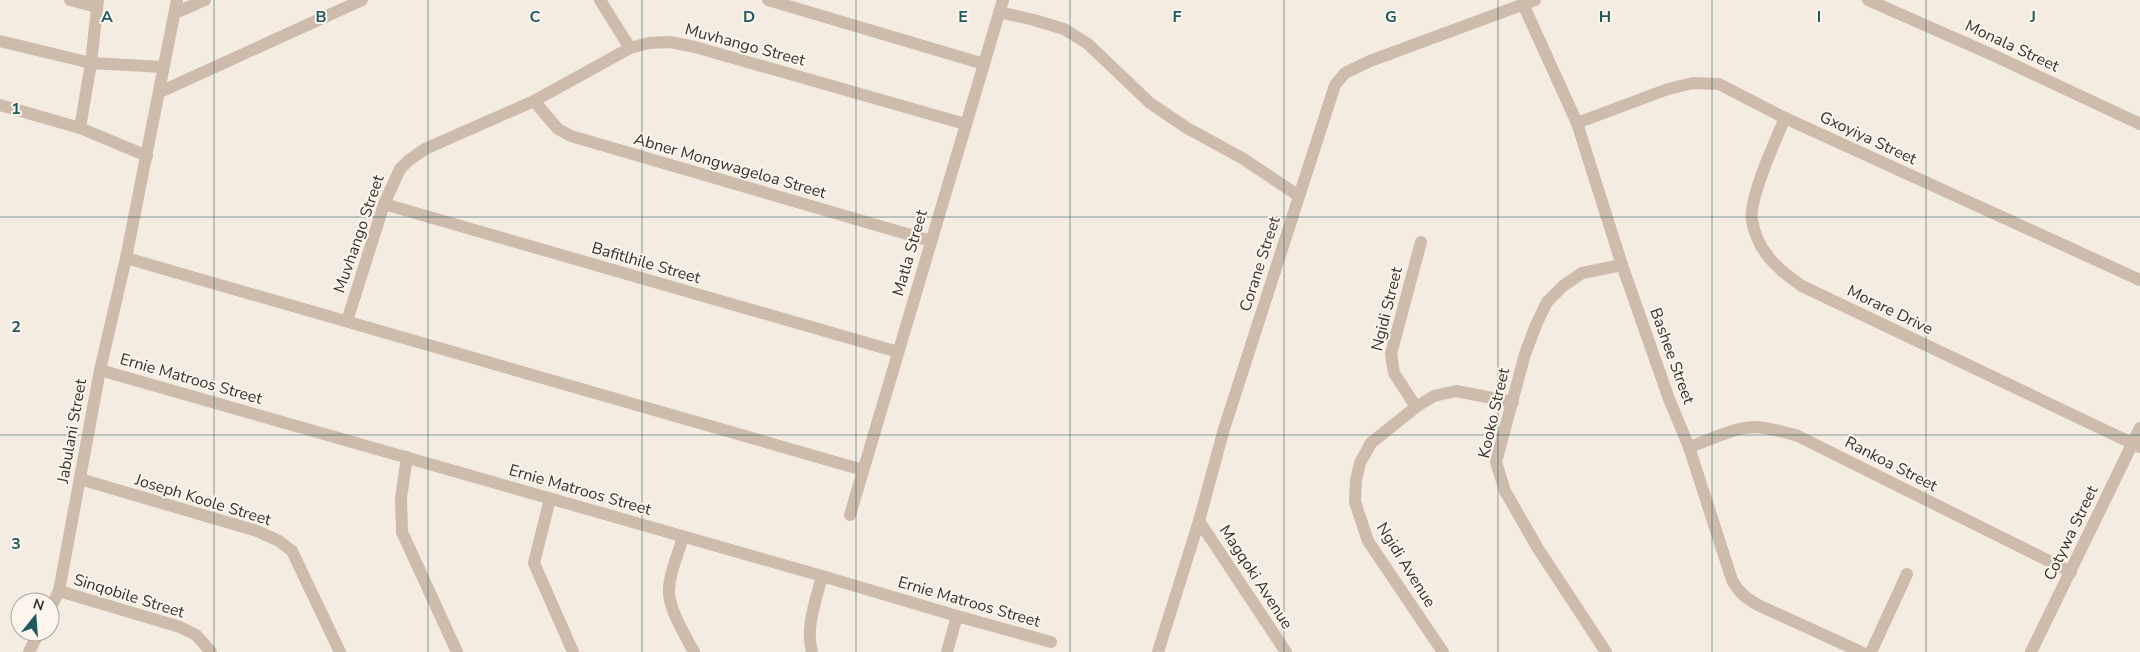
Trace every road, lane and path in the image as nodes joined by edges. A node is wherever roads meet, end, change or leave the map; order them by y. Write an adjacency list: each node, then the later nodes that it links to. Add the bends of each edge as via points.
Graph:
1 (70, 0): 8 (street)
2 (205, 0): 9 (street)
3 (362, 0): 16 (street)
4 (600, 0): 12 (street)
5 (768, 0): 14 (street)
6 (1868, 0): 22 (street, Monala Street)
7 (1529, 2): 20 (street, Bashee Street); 25 (street, Corane Street, via 1370,61 1345,74 1335,85)
8 (98, 3): 13 (street)
9 (176, 6): 15 (street, Jabulani Street)
10 (1001, 6): 14 (street, Matla Street); 25 (street, via 1064,29 1088,44 1150,104)
11 (0, 41): 13 (street)
12 (630, 48): 17 (street, Muvhango Street); 21 (street, Muvhango Street, via 670,42 695,47)
13 (92, 63): 15 (street); 23 (street)
14 (984, 64): 21 (street, Matla Street)
15 (163, 67): 16 (street, Jabulani Street)
16 (160, 92): 24 (street, Jabulani Street)
17 (534, 101): 26 (street, Muvhango Street, via 425,149 400,169); 27 (street, Abner Mongwageloa Street, via 558,129 571,136)
18 (0, 105): 23 (street)
19 (1785, 118): 20 (street, Gxoyiya Street, via 1719,84 1693,83); 31 (street, Gxoyiya Street); 38 (street, Morare Drive, via 1760,181 1751,219 1765,254 1782,272 1802,286)
20 (1577, 123): 30 (street, Bashee Street)
21 (965, 124): 27 (street, Matla Street)
22 (2140, 124)
23 (80, 128): 24 (street)
24 (147, 156): 29 (street, Jabulani Street)
25 (1299, 196): 45 (street, Corane Street, via 1224,429)
26 (384, 204): 32 (street, Muvhango Street); 33 (street, Bafitlhile Street)
27 (931, 241): 33 (street, Matla Street)
28 (1421, 242): 36 (street, Ngidi Street, via 1391,354 1394,373)
29 (126, 258): 32 (street); 34 (street, Jabulani Street)
30 (1622, 265): 35 (street, Kooko Street, via 1582,273 1547,302 1525,354); 39 (street, Bashee Street)
31 (2140, 280)
32 (347, 321): 41 (street)
33 (898, 352): 41 (street, Matla Street)
34 (100, 370): 40 (street, Ernie Matroos Street); 42 (street, Jabulani Street)
35 (1513, 402): 36 (street, Ngidi Avenue, via 1456,391 1434,396); 63 (street, Kooko Street, via 1496,462 1499,478 1537,546)
36 (1416, 408): 62 (street, Ngidi Avenue, via 1371,442 1360,463 1355,502 1368,541)
37 (2140, 428): 38 (street, Cotywa Street)
38 (2136, 446): 47 (street, Cotywa Street)
39 (1689, 447): 47 (street, Rankoa Street, via 1755,427 1798,436); 64 (street, Bashee Street, via 1737,590 1758,606)
40 (407, 457): 43 (street, Ernie Matroos Street); 55 (street, via 401,498 402,532)
41 (863, 470): 44 (street, Matla Street)
42 (80, 479): 50 (street, Jabulani Street); 54 (street, Joseph Koole Street, via 279,541 292,551)
43 (550, 499): 46 (street, Ernie Matroos Street); 56 (street, via 534,563)
44 (850, 515)
45 (1199, 521): 60 (street, Corane Street); 61 (street, Magqoki Avenue)
46 (683, 537): 49 (street, Ernie Matroos Street); 57 (street, via 670,580 669,595)
47 (2071, 572): 66 (street, Cotywa Street)
48 (1907, 574): 65 (street)
49 (822, 576): 51 (street, Ernie Matroos Street); 58 (street, via 810,629)
50 (59, 591): 53 (street, Sinqobile Street, via 180,627 196,635)
51 (957, 616): 52 (street, Ernie Matroos Street); 59 (street)
52 (1051, 642)
53 (211, 652)
54 (340, 652)
55 (457, 652)
56 (573, 652)
57 (694, 652)
58 (812, 652)
59 (946, 652)
60 (1158, 652)
61 (1286, 652)
62 (1443, 652)
63 (1606, 652)
64 (1861, 652)
65 (1871, 652)
66 (2031, 652)

